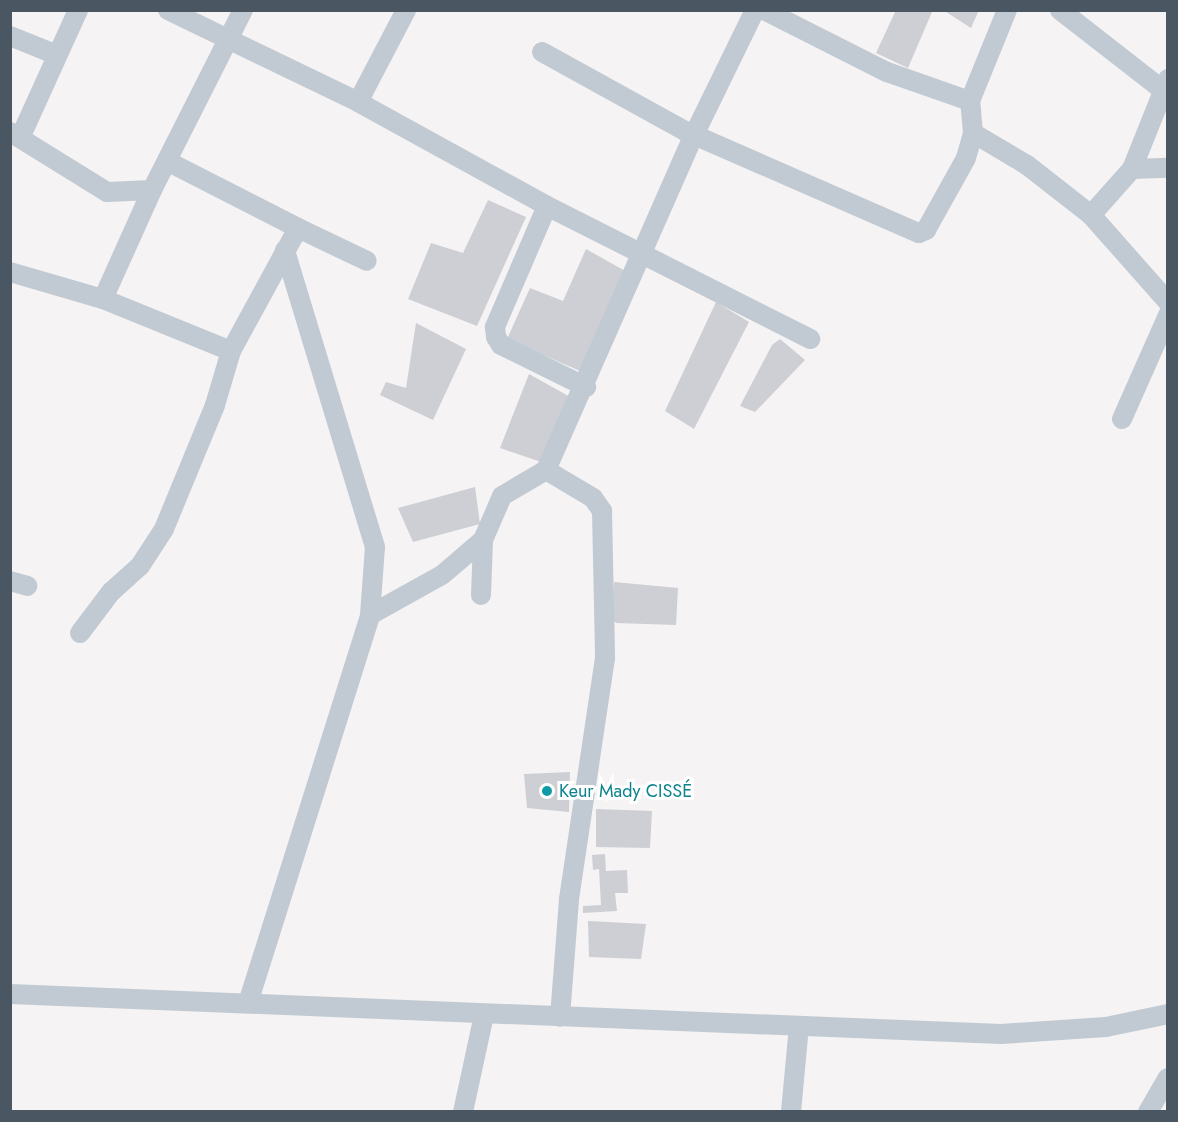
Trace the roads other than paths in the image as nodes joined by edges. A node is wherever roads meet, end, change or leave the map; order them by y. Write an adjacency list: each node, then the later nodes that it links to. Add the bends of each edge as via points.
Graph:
1 (78, 10): 12 (street)
2 (168, 10): 10 (street)
3 (243, 10): 10 (street)
4 (406, 10): 15 (street)
5 (755, 10): 18 (street)
6 (764, 10): 14 (street, via 887,72)
7 (1007, 10): 14 (street)
8 (1060, 10): 13 (street)
9 (10, 36): 12 (street)
10 (228, 43): 15 (street); 19 (street)
11 (542, 52): 18 (street)
12 (57, 55): 17 (street)
13 (1166, 83): 21 (street)
14 (970, 101): 16 (street)
15 (358, 102): 23 (street)
16 (974, 133): 18 (street, via 966,158 926,230 919,233); 24 (street, via 1027,165)
17 (15, 135): 22 (street, via 107,192)
18 (694, 135): 27 (street)
19 (167, 161): 22 (street); 25 (street)
20 (1167, 168): 21 (street)
21 (1132, 169): 24 (street)
22 (152, 190): 30 (street)
23 (547, 206): 27 (street); 35 (street, via 495,327 496,337 501,345)
24 (1091, 215): 31 (street)
25 (298, 228): 26 (street); 28 (street)
26 (285, 250): 34 (street); 40 (street, via 375,547)
27 (645, 252): 33 (street); 35 (street)
28 (367, 261)
29 (10, 272): 30 (street)
30 (103, 299): 34 (street)
31 (1167, 302)
32 (1167, 315): 36 (street)
33 (810, 339)
34 (231, 351): 41 (street, via 215,405 164,529 140,566 111,592)
35 (586, 387): 37 (street)
36 (1122, 419)
37 (546, 470): 38 (street, via 502,496); 46 (street, via 593,498 602,511 605,658 569,900)
38 (483, 540): 39 (street); 40 (street, via 442,575)
39 (481, 595)
40 (370, 615): 43 (street)
41 (80, 633)
42 (10, 994): 43 (street)
43 (248, 1003): 45 (street)
44 (1167, 1014): 47 (street, via 1106,1027 1001,1034)
45 (484, 1016): 46 (street); 49 (street)
46 (560, 1017): 47 (street)
47 (799, 1026): 50 (street)
48 (1167, 1078): 51 (street)
49 (463, 1112)
50 (791, 1112)
51 (1148, 1112)

